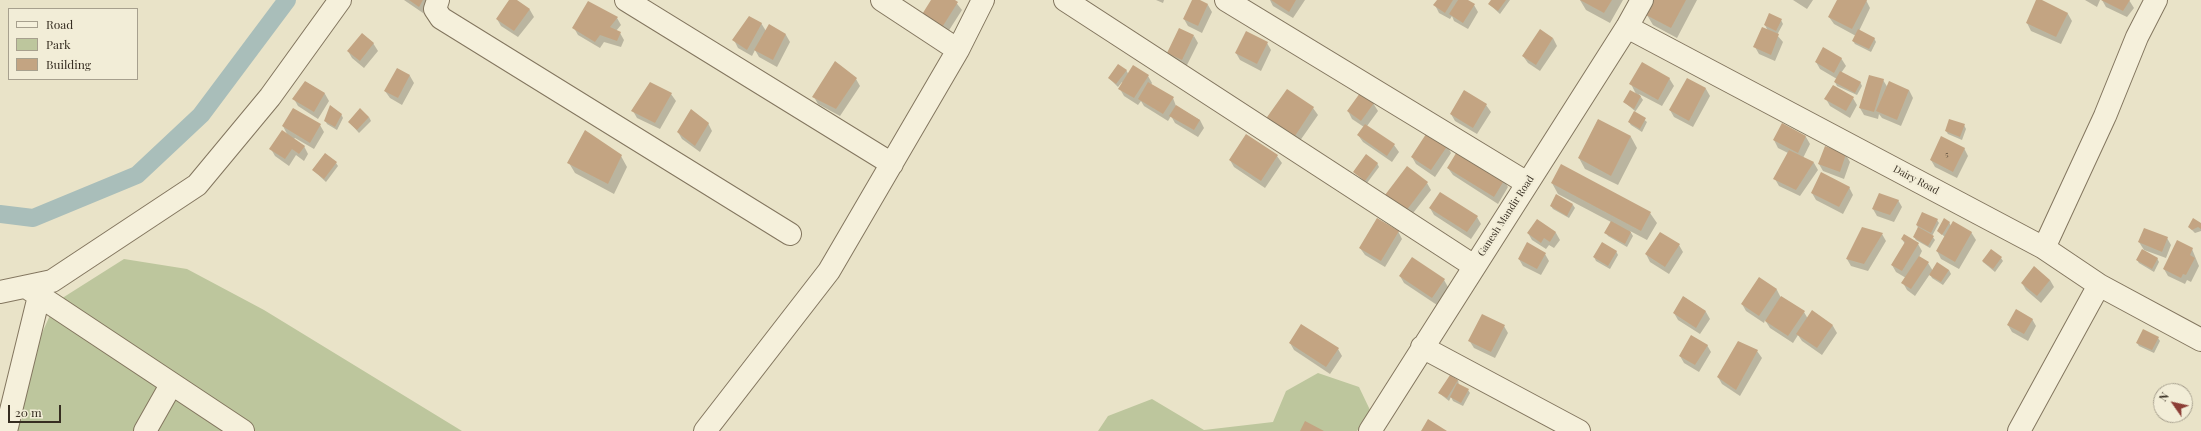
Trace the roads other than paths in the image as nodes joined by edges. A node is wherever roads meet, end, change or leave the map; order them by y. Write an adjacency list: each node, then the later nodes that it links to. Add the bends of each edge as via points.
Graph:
1 (340, 0): 18 (street, via 270,97 197,185)
2 (438, 0): 14 (street, via 435,9 441,18)
3 (626, 0): 12 (street)
4 (882, 0): 11 (street)
5 (983, 0): 11 (street)
6 (1065, 0): 16 (street)
7 (1226, 0): 13 (street)
8 (1642, 0): 10 (street, Ganesh Mandir Road)
9 (2156, 0): 15 (street, via 2137,37 2105,116)
10 (1627, 27): 13 (street, Ganesh Mandir Road); 15 (street, Dairy Road)
11 (958, 50): 12 (street)
12 (892, 164): 26 (street, via 829,271)
13 (1527, 184): 16 (street, Ganesh Mandir Road)
14 (790, 234)
15 (2044, 248): 17 (street, Dairy Road)
16 (1474, 266): 21 (street, Ganesh Mandir Road)
17 (2099, 285): 20 (street, Dairy Road); 29 (street)
18 (33, 291): 19 (street); 22 (street); 23 (street)
19 (0, 292)
20 (2201, 340)
21 (1422, 348): 27 (street, Ganesh Mandir Road); 28 (street)
22 (171, 385): 24 (street); 25 (street)
23 (6, 431)
24 (145, 431)
25 (243, 431)
26 (705, 431)
27 (1370, 431)
28 (1579, 431)
29 (2019, 431)

